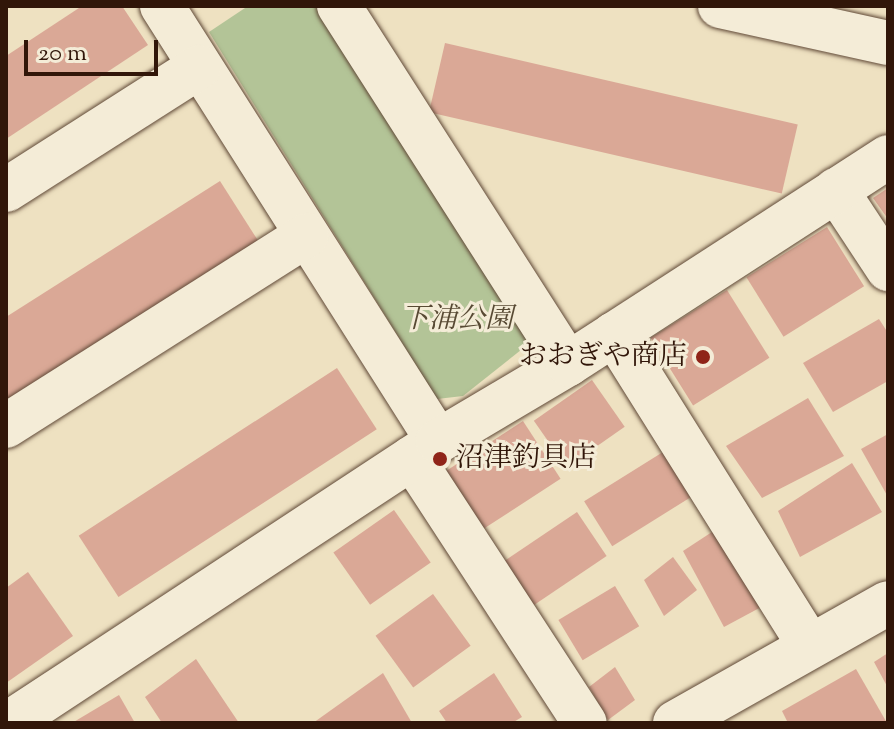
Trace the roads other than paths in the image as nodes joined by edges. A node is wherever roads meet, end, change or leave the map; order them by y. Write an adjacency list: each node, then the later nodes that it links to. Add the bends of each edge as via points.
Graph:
1 (162, 6): 5 (street)
2 (339, 6): 12 (street)
3 (720, 6): 4 (street)
4 (888, 43)
5 (199, 67): 7 (street); 9 (street)
6 (888, 157): 8 (street)
7 (6, 190)
8 (836, 190): 10 (street); 11 (street)
9 (307, 235): 13 (street); 14 (street)
10 (888, 269)
11 (614, 334): 12 (street); 16 (street)
12 (568, 364): 14 (street)
13 (6, 426)
14 (425, 450): 18 (street); 19 (street)
15 (888, 603): 16 (street)
16 (810, 646): 17 (street)
17 (731, 710): 20 (street)
18 (9, 723)
19 (585, 723)
20 (675, 723)

